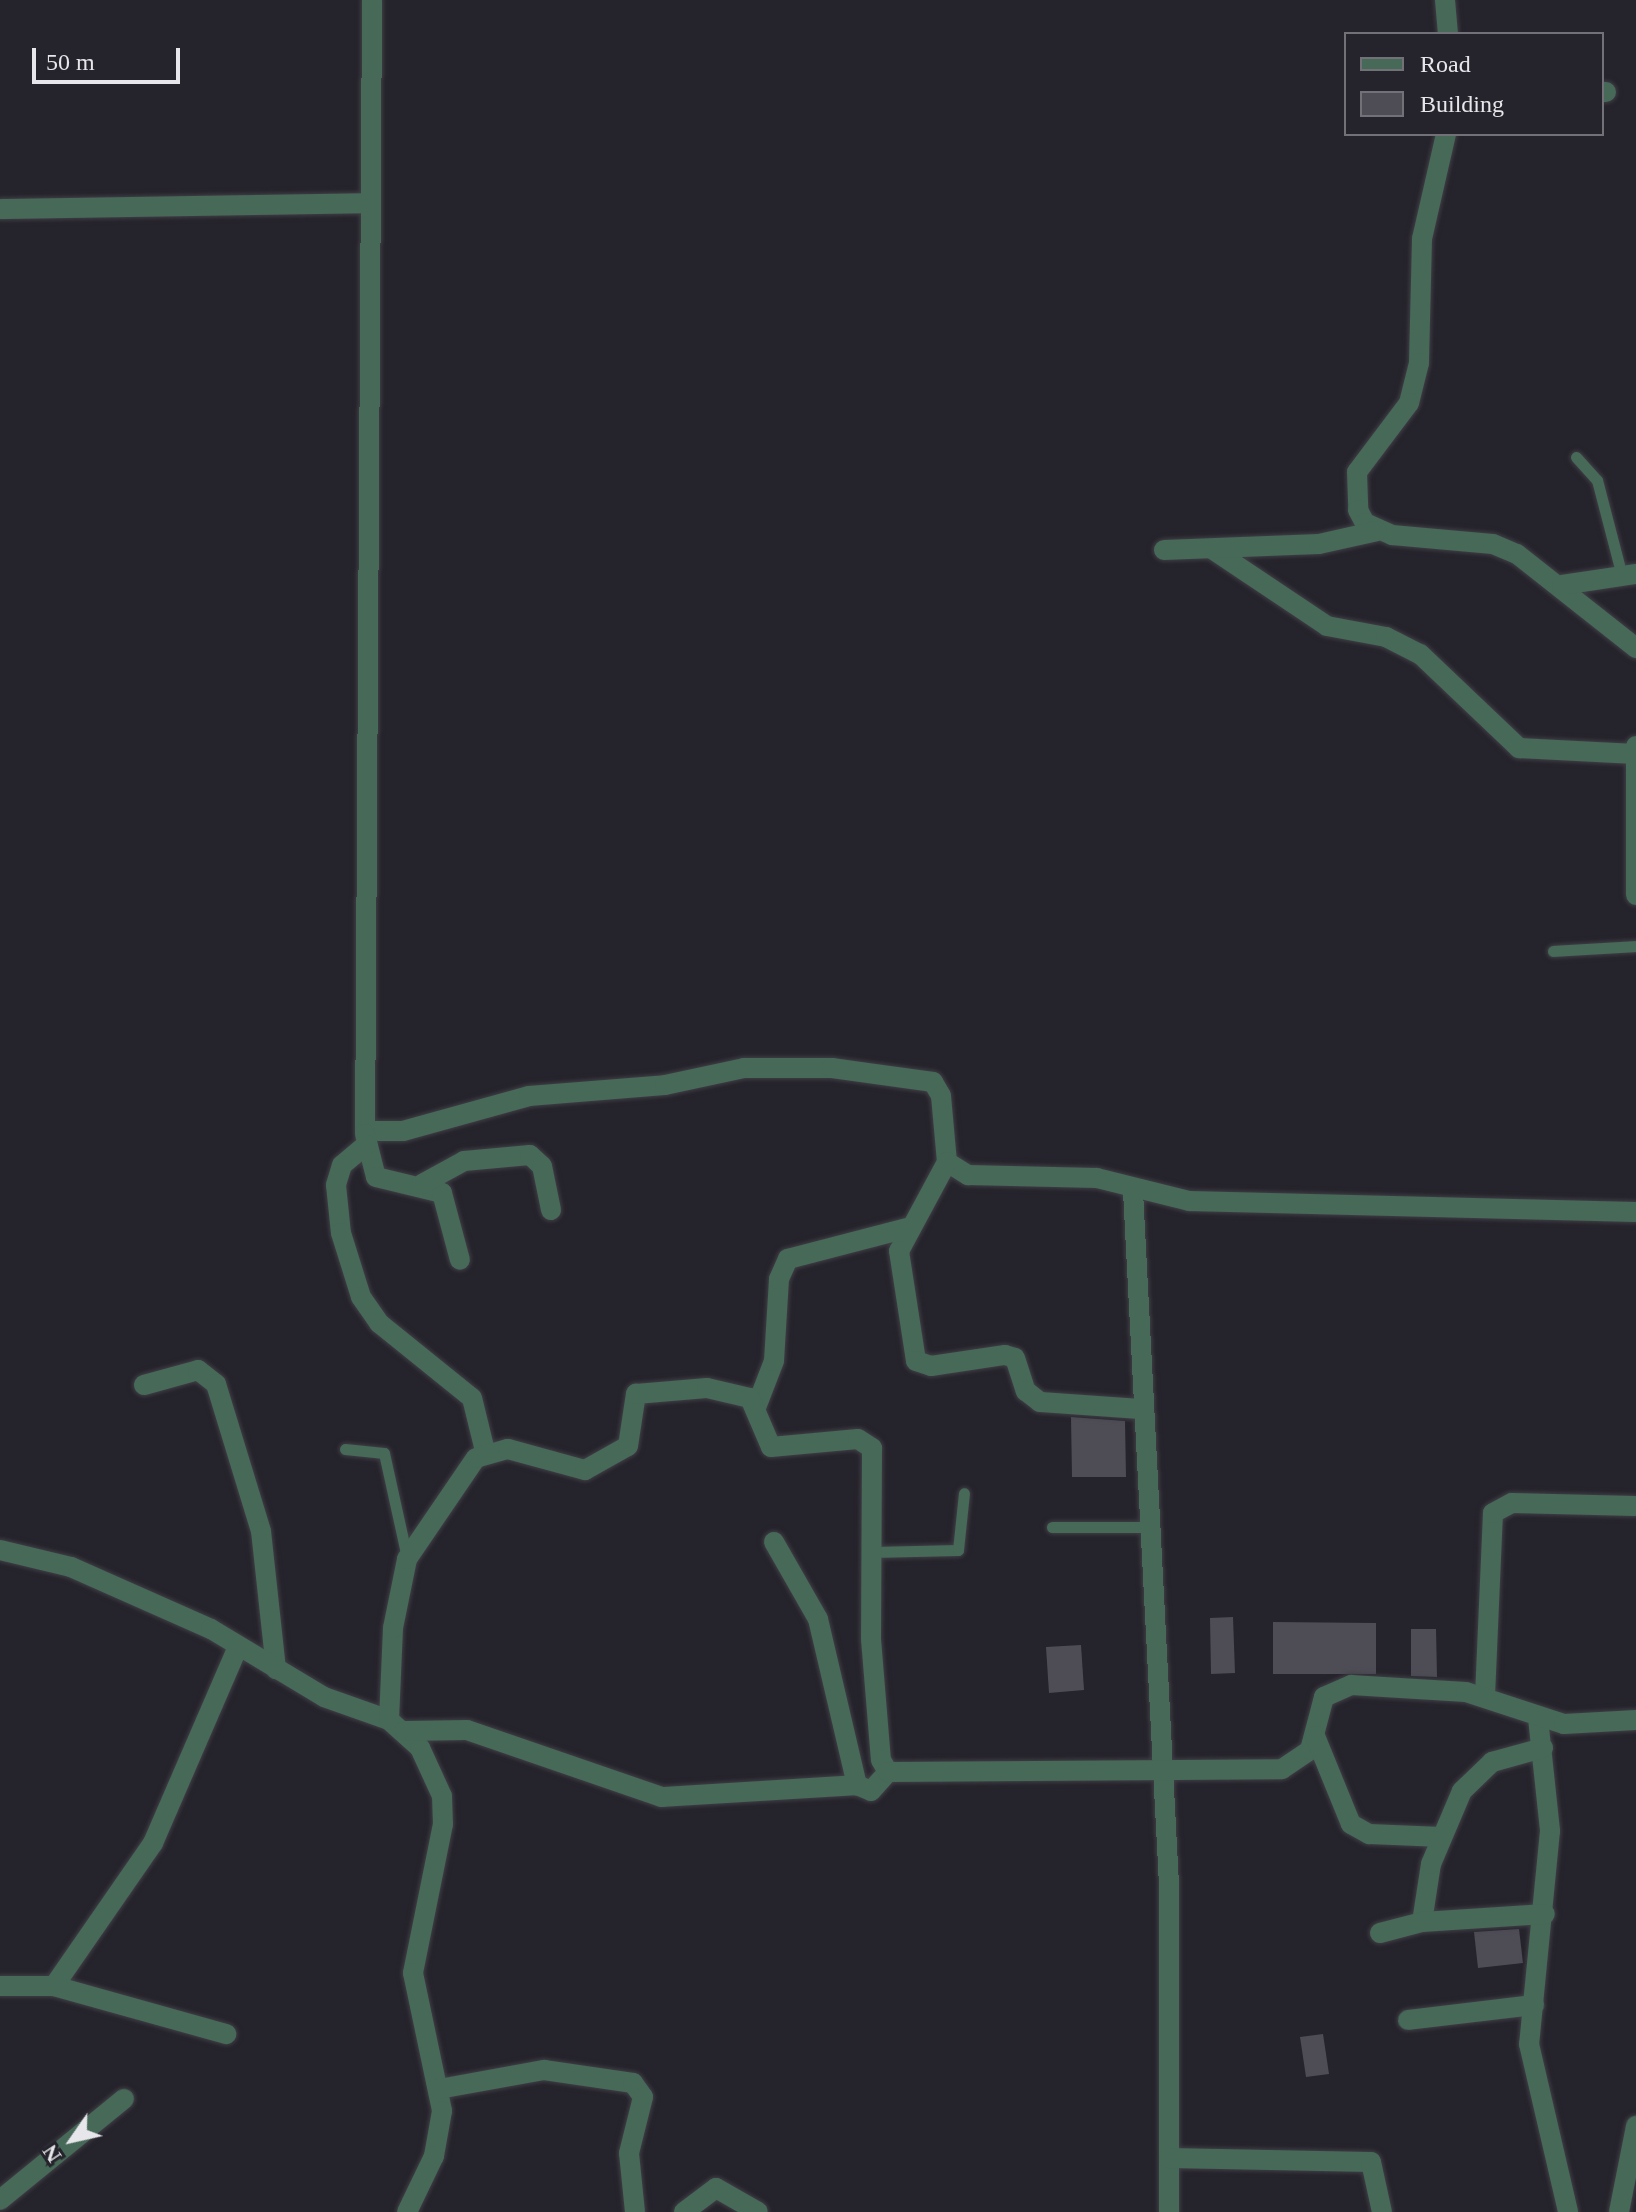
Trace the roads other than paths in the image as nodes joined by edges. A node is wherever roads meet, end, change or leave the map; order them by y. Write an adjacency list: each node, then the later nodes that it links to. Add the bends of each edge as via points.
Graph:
1 (372, 0): 5 (street)
2 (1445, 0): 3 (street)
3 (1448, 32)
4 (1446, 136): 8 (street, via 1422,239 1419,363 1409,403 1357,472 1358,510)
5 (370, 203): 6 (street); 19 (street)
6 (0, 209)
7 (1576, 457): 11 (lane, via 1597,480)
8 (1377, 531): 9 (street, via 1319,544); 12 (street, via 1493,544)
9 (1212, 549): 10 (street); 15 (street, via 1327,626 1386,637 1420,654 1519,748)
10 (1164, 550)
11 (1629, 575): 12 (street)
12 (1562, 585): 13 (street)
13 (1636, 648)
14 (1636, 746): 15 (street)
15 (1635, 754): 16 (street)
16 (1636, 895)
17 (1636, 946): 18 (lane)
18 (1553, 951)
19 (365, 1138): 20 (street, via 529,1096 665,1085 744,1068 832,1068 933,1082 941,1096); 21 (street, via 376,1177); 31 (street, via 342,1165 336,1185 341,1233 361,1297 379,1323 472,1398)
20 (947, 1162): 22 (street, via 968,1175 1097,1178); 25 (street)
21 (422, 1184): 23 (street, via 464,1161 530,1155 542,1166); 26 (street, via 447,1203)
22 (1133, 1191): 24 (street, via 1189,1201); 29 (street)
23 (551, 1210)
24 (1636, 1212)
25 (907, 1228): 28 (street, via 788,1259 779,1279 774,1361); 29 (street, via 900,1285 916,1361 931,1366 1005,1355 1015,1358 1026,1391 1040,1402)
26 (460, 1260)
27 (144, 1385): 41 (street, via 198,1370 216,1384 255,1503)
28 (757, 1405): 31 (street, via 723,1389 643,1391 631,1407 628,1446 585,1470 508,1449); 38 (street, via 762,1437 771,1447 858,1439 872,1448)
29 (1141, 1409): 35 (street)
30 (345, 1449): 39 (lane, via 378,1449 390,1463)
31 (485, 1451): 39 (street)
32 (964, 1493): 38 (lane, via 958,1550)
33 (1635, 1506): 42 (street, via 1512,1503 1493,1513)
34 (1052, 1527): 35 (lane)
35 (1150, 1527): 49 (street)
36 (774, 1542): 50 (street, via 818,1619)
37 (0, 1550): 40 (street, via 71,1567)
38 (872, 1552): 48 (street, via 871,1639)
39 (407, 1559): 45 (street, via 393,1628)
40 (238, 1647): 41 (street); 56 (street, via 153,1843)
41 (276, 1669): 45 (street, via 342,1706)
42 (1485, 1696): 43 (street); 46 (street, via 1337,1687 1324,1697)
43 (1538, 1718): 44 (street, via 1573,1725); 47 (street)
44 (1636, 1720)
45 (397, 1726): 50 (street, via 467,1730 662,1797); 60 (street, via 442,1796 443,1824 413,1973)
46 (1315, 1736): 49 (street, via 1302,1759 1282,1769); 51 (street, via 1343,1812 1359,1831)
47 (1543, 1748): 51 (street, via 1481,1769); 52 (street, via 1550,1831)
48 (888, 1772): 49 (street); 50 (street, via 871,1791)
49 (1163, 1772): 63 (street)
50 (857, 1785)
51 (1442, 1837): 53 (street)
52 (1545, 1914): 53 (street); 57 (street)
53 (1422, 1922): 54 (street)
54 (1380, 1933)
55 (0, 1986): 56 (street)
56 (54, 1986): 59 (street)
57 (1534, 2005): 58 (street); 71 (street, via 1532,2068)
58 (1408, 2020)
59 (226, 2034)
60 (439, 2089): 65 (street, via 439,2139); 66 (street, via 544,2070 633,2083 643,2097 629,2153)
61 (124, 2099): 64 (street)
62 (1636, 2126): 72 (street)
63 (1169, 2158): 69 (street); 70 (street, via 1371,2162)
64 (0, 2200)
65 (407, 2212)
66 (635, 2212)
67 (684, 2212): 68 (street, via 716,2188)
68 (758, 2212)
69 (1169, 2212)
70 (1382, 2212)
71 (1568, 2212)
72 (1619, 2212)

